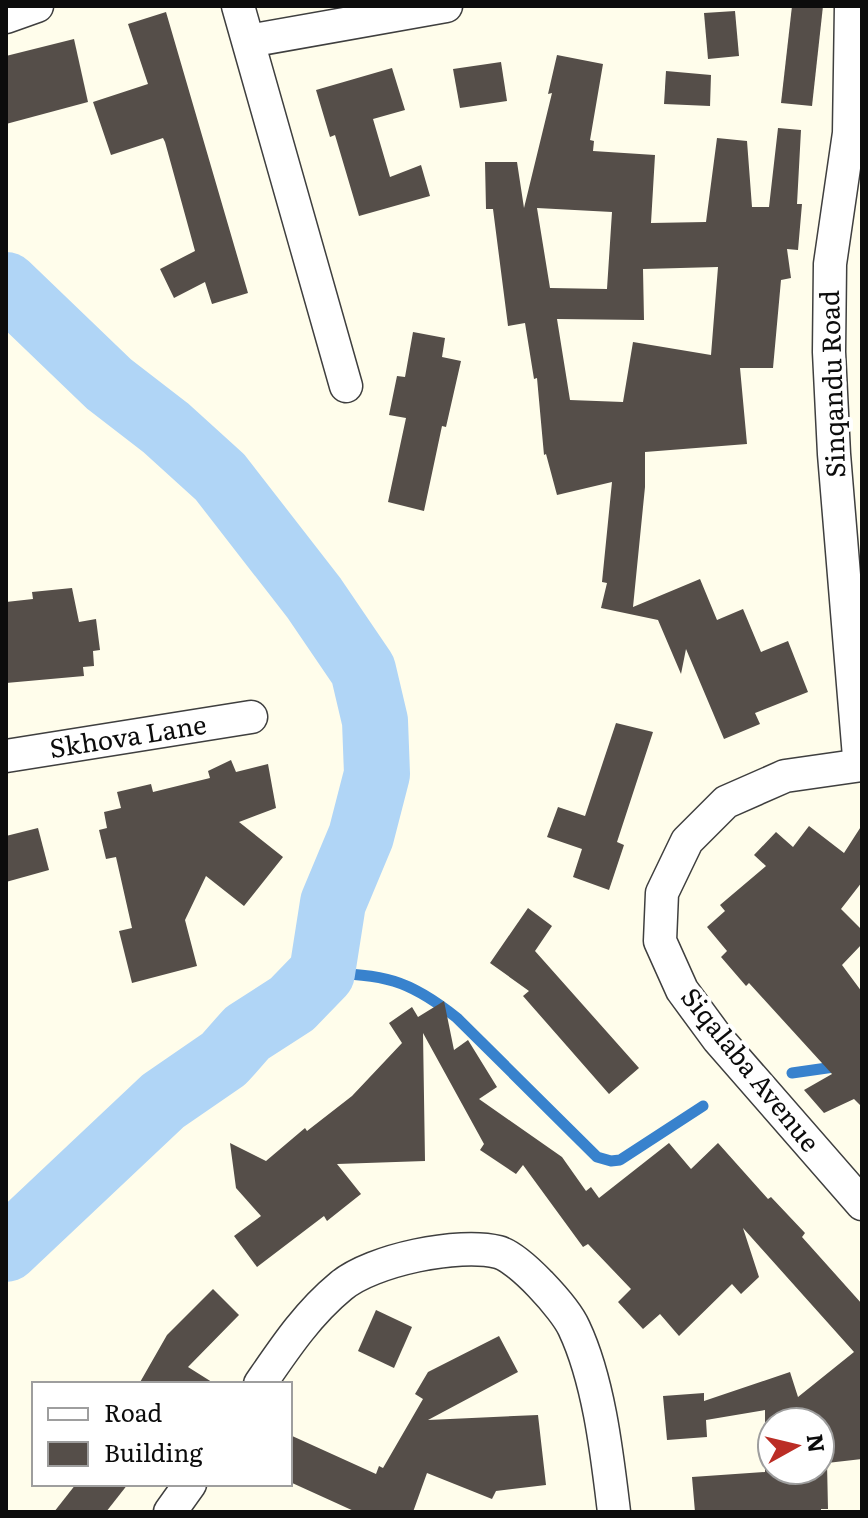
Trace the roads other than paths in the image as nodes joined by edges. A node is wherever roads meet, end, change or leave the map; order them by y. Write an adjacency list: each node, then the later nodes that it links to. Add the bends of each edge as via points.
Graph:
1 (37, 6): 5 (street)
2 (238, 6): 6 (street)
3 (446, 6): 6 (street)
4 (851, 6): 10 (street, Sinqandu Road, via 849,133 830,264 829,352)
5 (6, 17)
6 (249, 41): 7 (street)
7 (346, 386)
8 (251, 717): 9 (street, Skhova Lane)
9 (6, 756)
10 (862, 763): 11 (street, Siqalaba Avenue, via 785,776 726,802 687,841 662,893 660,941 682,990 718,1039)
11 (862, 1204)
12 (261, 1382): 15 (street, via 303,1322 343,1283 411,1255 461,1249 500,1252 544,1286 574,1327 593,1385)
13 (189, 1486): 14 (street)
14 (170, 1512)
15 (614, 1512)

